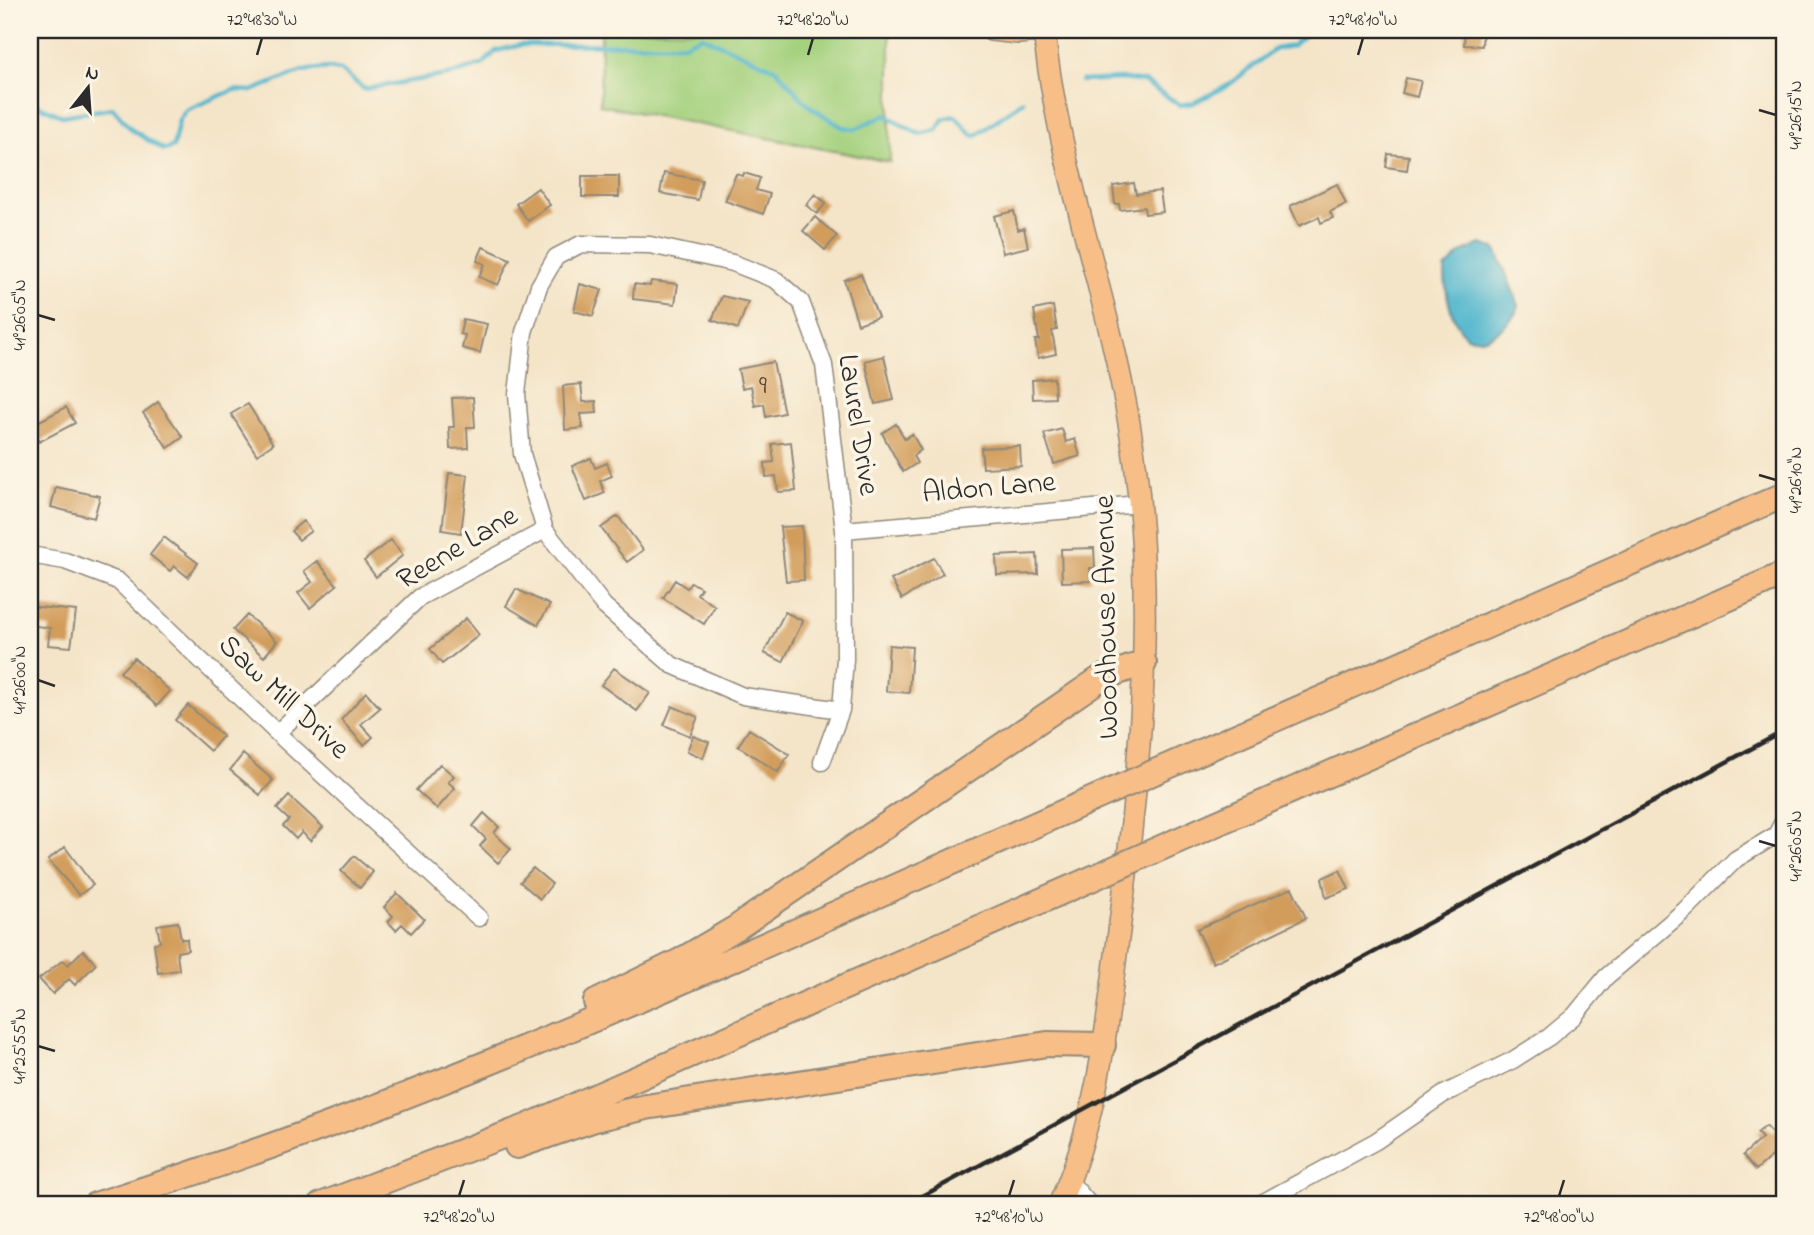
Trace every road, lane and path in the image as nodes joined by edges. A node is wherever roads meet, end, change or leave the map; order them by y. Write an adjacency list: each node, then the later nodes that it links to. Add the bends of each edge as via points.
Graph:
1 (991, 30): 2 (main road)
2 (1044, 30): 4 (main road, Woodhouse Avenue, via 1056,104 1122,385)
3 (1784, 495): 15 (highway, bridge)
4 (1139, 504): 6 (street, Aldon Lane); 9 (main road, Woodhouse Avenue)
5 (545, 530): 6 (street, Laurel Drive, via 522,454 517,394 524,332 539,286 556,257 581,244 650,245 733,263 776,281 801,302 824,365); 10 (street, Laurel Drive, via 604,606 672,665 743,696); 11 (street, Reene Lane, via 421,597)
6 (844, 530): 10 (street, Laurel Drive)
7 (30, 555): 11 (street, Saw Mill Drive, via 65,561 118,581)
8 (1784, 574): 17 (highway, bridge)
9 (1144, 663): 15 (highway, via 1101,678 736,928 605,996); 16 (main road, Woodhouse Avenue, via 1138,769)
10 (841, 710): 12 (street, Laurel Drive)
11 (277, 733): 14 (street, Saw Mill Drive)
12 (822, 762)
13 (1784, 820): 23 (street, via 1776,835 1736,859 1606,977 1574,1016 1549,1037 1444,1094 1376,1141)
14 (478, 918)
15 (564, 1032): 19 (highway, via 295,1138)
16 (1103, 1045): 17 (highway, via 1047,1044 646,1107 518,1146); 18 (main road, Woodhouse Avenue, via 1088,1130)
17 (468, 1150): 20 (highway)
18 (1070, 1182): 21 (main road, Woodhouse Avenue); 22 (street)
19 (95, 1205)
20 (321, 1205)
21 (1059, 1205)
22 (1090, 1205)
23 (1258, 1205)

